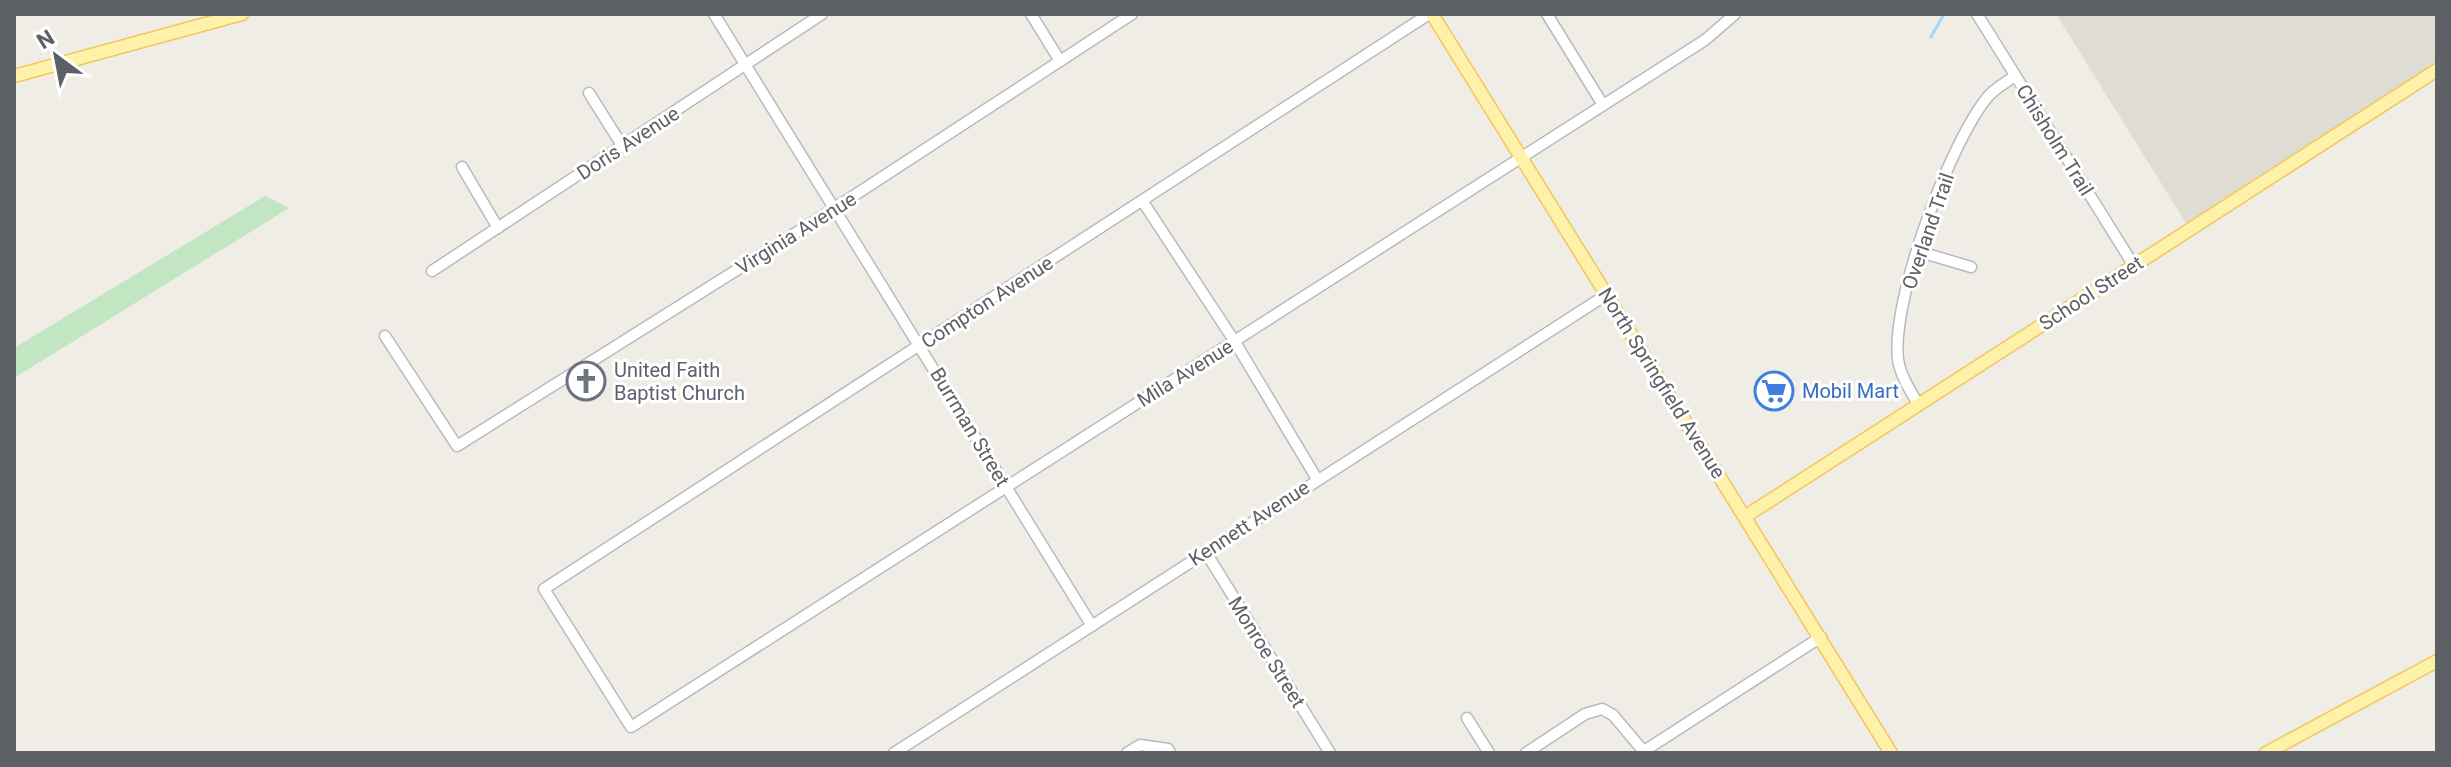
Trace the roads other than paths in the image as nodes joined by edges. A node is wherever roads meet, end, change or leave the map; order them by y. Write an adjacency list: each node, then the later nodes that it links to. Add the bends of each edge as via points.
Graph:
1 (242, 14): 13 (main road)
2 (714, 14): 11 (street, Burrman Street)
3 (822, 14): 11 (street, Doris Avenue)
4 (1031, 14): 10 (street)
5 (1132, 14): 10 (street, Virginia Avenue)
6 (1430, 14): 18 (main road, North Springfield Avenue); 20 (street, Compton Avenue)
7 (1547, 14): 16 (street)
8 (1735, 14): 16 (street, Mila Avenue, via 1705,40)
9 (1977, 14): 14 (street, Chisholm Trail)
10 (1060, 61): 21 (street, Virginia Avenue)
11 (746, 65): 17 (street, Doris Avenue); 21 (street, Burrman Street)
12 (2437, 70): 24 (main road, School Street)
13 (14, 76)
14 (2015, 76): 23 (street, Overland Trail, via 1987,98 1974,118); 24 (street, Chisholm Trail)
15 (589, 93): 17 (street)
16 (1603, 105): 18 (street, Mila Avenue)
17 (623, 147): 22 (street, Doris Avenue)
18 (1523, 156): 27 (main road, North Springfield Avenue); 29 (street, Mila Avenue)
19 (462, 167): 22 (street)
20 (1143, 202): 29 (street); 30 (street, Compton Avenue)
21 (832, 210): 28 (street, Virginia Avenue, via 457,446); 30 (street, Burrman Street)
22 (498, 228): 26 (street, Doris Avenue)
23 (1917, 251): 25 (street); 31 (street, Overland Trail, via 1899,325 1898,357)
24 (2134, 266): 31 (main road, School Street)
25 (1971, 267)
26 (432, 271)
27 (1606, 295): 32 (street, Kennett Avenue); 34 (main road, North Springfield Avenue)
28 (385, 336)
29 (1235, 342): 32 (street); 33 (street, Mila Avenue)
30 (921, 345): 33 (street, Burrman Street); 40 (street, Compton Avenue, via 544,589)
31 (1918, 404): 34 (main road, School Street)
32 (1317, 479): 35 (street, Kennett Avenue)
33 (1005, 486): 36 (street, Burrman Street); 40 (street, Mila Avenue)
34 (1746, 516): 37 (main road, North Springfield Avenue)
35 (1205, 551): 36 (street, Kennett Avenue); 46 (street, Monroe Street)
36 (1092, 626): 43 (street, Kennett Avenue)
37 (1821, 637): 41 (street); 49 (main road, North Springfield Avenue)
38 (2437, 661): 42 (main road)
39 (1467, 718): 47 (street)
40 (631, 727)
41 (1645, 752): 48 (street, via 1602,709 1585,714)
42 (2271, 752)
43 (894, 753)
44 (1127, 753): 45 (street, via 1140,745)
45 (1170, 753)
46 (1330, 753)
47 (1489, 753)
48 (1526, 753)
49 (1891, 753)

